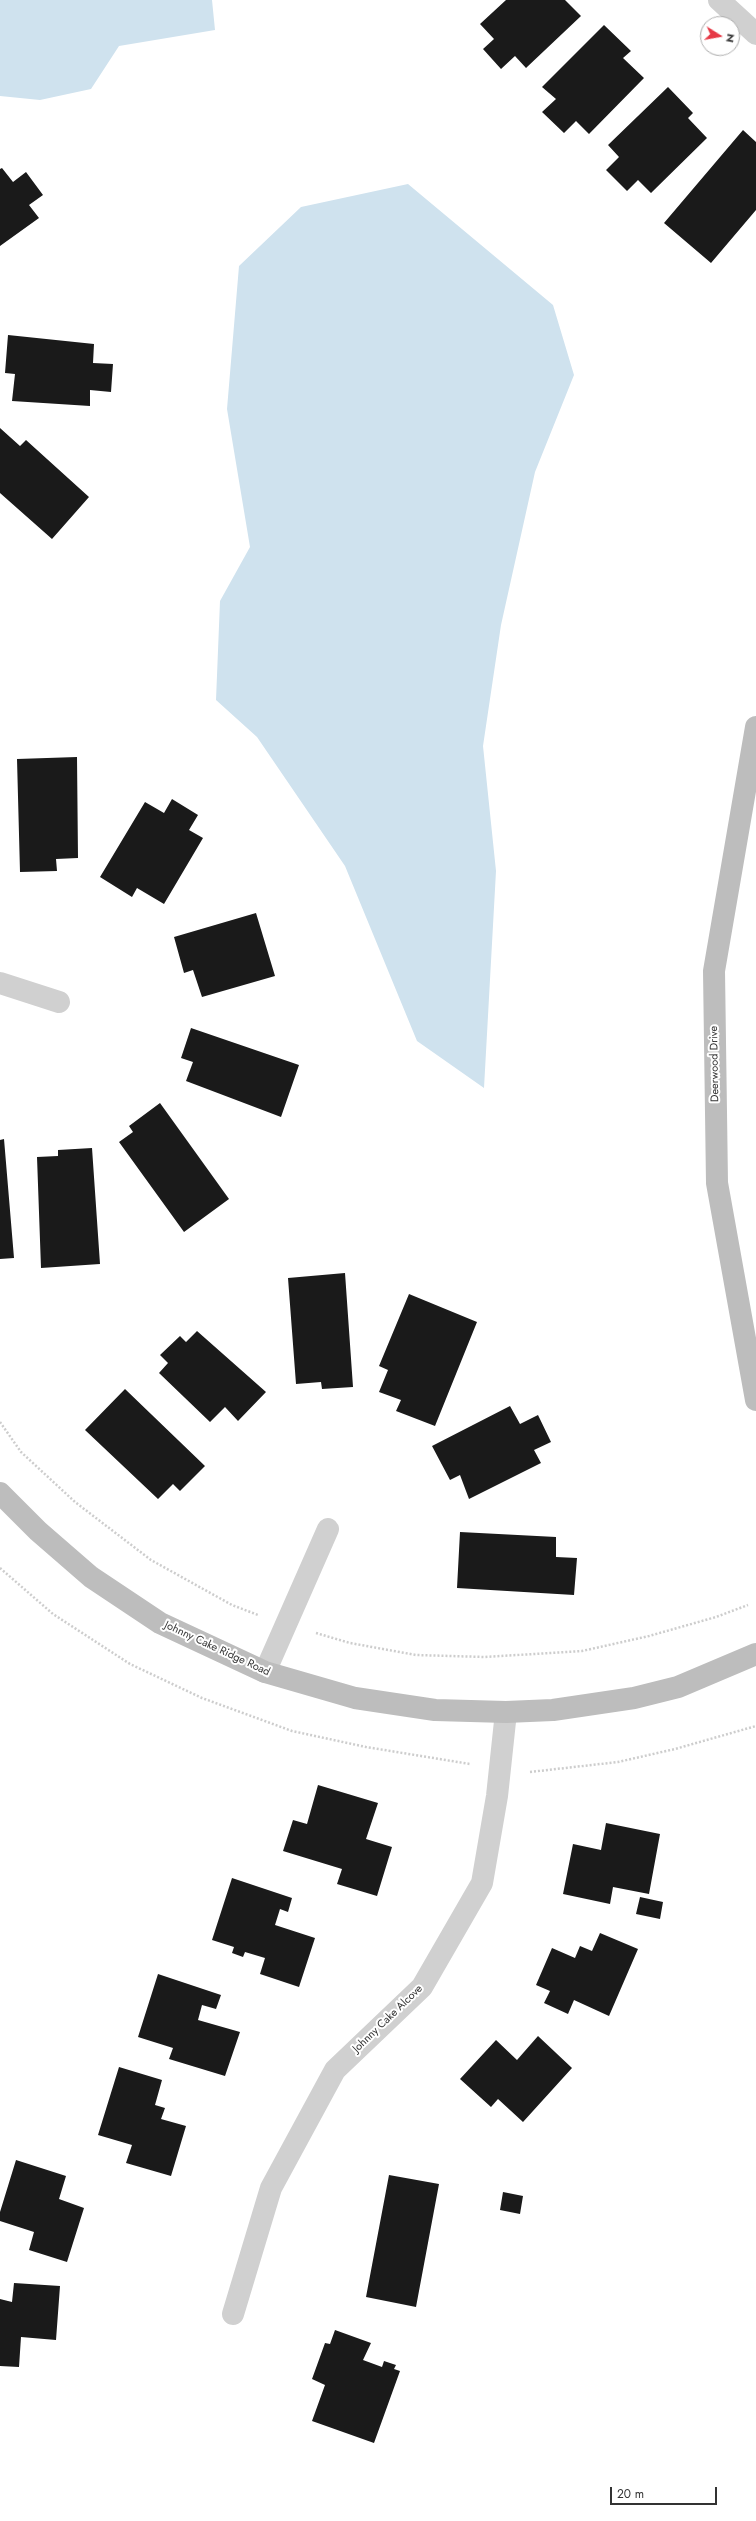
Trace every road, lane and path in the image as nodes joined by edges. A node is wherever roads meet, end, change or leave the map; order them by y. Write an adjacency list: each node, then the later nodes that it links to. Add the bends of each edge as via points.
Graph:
1 (719, 0): 2 (street)
2 (756, 34)
3 (756, 727): 6 (street, Deerwood Drive, via 714,971 717,1183)
4 (0, 983): 5 (street)
5 (59, 1002)
6 (756, 1400)
7 (0, 1422): 11 (path, via 21,1452 75,1502 151,1560 232,1605)
8 (0, 1493): 13 (street, Johnny Cake Ridge Road, via 66,1556 130,1604 192,1639)
9 (328, 1529): 11 (street)
10 (748, 1605): 11 (path, via 649,1636 582,1651 485,1657 416,1655 350,1643)
11 (286, 1625): 13 (street)
12 (756, 1654): 14 (street, Johnny Cake Ridge Road, via 678,1687 634,1698 553,1710)
13 (265, 1672): 14 (street, Johnny Cake Ridge Road, via 311,1687 390,1704 435,1710)
14 (506, 1712): 15 (street, Johnny Cake Alcove, via 497,1796 482,1883 422,1988 335,2070 271,2188)
15 (233, 2314)

